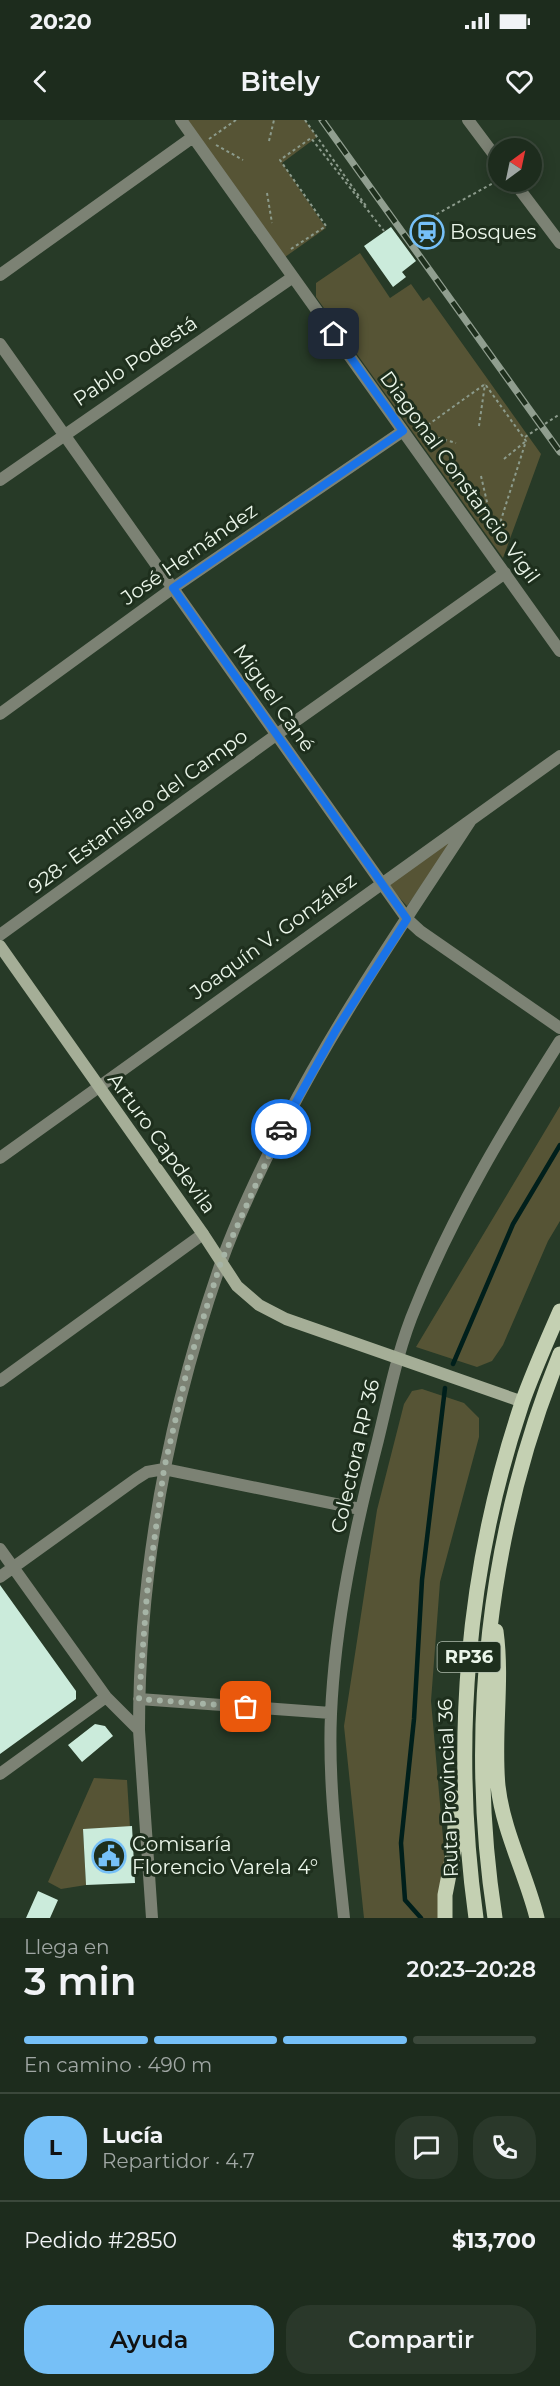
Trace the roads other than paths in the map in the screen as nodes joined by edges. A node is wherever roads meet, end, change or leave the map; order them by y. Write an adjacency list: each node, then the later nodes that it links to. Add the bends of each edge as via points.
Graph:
1 (181, 120): 3 (street, Diagonal Constancio Vigil)
2 (468, 120): 4 (street)
3 (193, 137): 7 (street); 8 (street, Diagonal Constancio Vigil)
4 (488, 147)
5 (522, 192): 6 (street)
6 (560, 242)
7 (0, 275)
8 (293, 277): 10 (street, Diagonal Constancio Vigil); 11 (street, Pablo Podestá)
9 (0, 344): 11 (street, Miguel Cané)
10 (403, 431): 13 (street, Diagonal Constancio Vigil); 14 (street, José Hernández)
11 (64, 434): 12 (street, Pablo Podestá); 14 (street, Miguel Cané)
12 (0, 480)
13 (505, 573): 15 (street, Diagonal Constancio Vigil); 17 (street, 928- Estanislao del Campo)
14 (173, 588): 16 (street, José Hernández); 17 (street, Miguel Cané)
15 (560, 651)
16 (0, 714)
17 (276, 735): 20 (street, Miguel Cané); 22 (street, 928- Estanislao del Campo)
18 (560, 756): 19 (street, Joaquín V. González)
19 (471, 820): 20 (street, Joaquín V. González); 21 (street)
20 (381, 883): 21 (street, Miguel Cané); 26 (street, Joaquín V. González)
21 (407, 919): 24 (street, Miguel Cané); 29 (street, via 307,1080)
22 (0, 935)
23 (0, 946): 26 (street, Arturo Capdevila)
24 (560, 1029)
25 (560, 1041): 32 (street, Colectora RP 36, via 457,1213 415,1308)
26 (98, 1087): 27 (street, Joaquín V. González); 28 (street, Arturo Capdevila)
27 (0, 1158)
28 (203, 1234): 29 (street, Arturo Capdevila); 33 (street)
29 (221, 1262): 32 (street, Arturo Capdevila, via 247,1296 273,1313); 35 (street, via 188,1366)
30 (560, 1311): 34 (main road, Ruta Provincial 36 / RP36)
31 (560, 1354): 40 (main road, Ruta Provincial 36 / RP36, via 519,1480)
32 (398, 1359): 34 (street, Arturo Capdevila); 36 (street, Colectora RP 36)
33 (0, 1381)
34 (523, 1402): 44 (main road, Ruta Provincial 36 / RP36, via 484,1544 469,1654)
35 (164, 1469): 36 (street); 38 (street, via 136,1479); 42 (street, via 147,1593)
36 (360, 1509): 43 (street, Colectora RP 36, via 342,1610)
37 (0, 1549): 38 (street)
38 (13, 1568): 39 (street); 41 (street)
39 (0, 1577)
40 (493, 1608): 51 (main road, Ruta Provincial 36 / RP36, via 483,1735); 52 (main road, via 500,1658 496,1713 498,1789)
41 (106, 1697): 45 (street); 46 (street)
42 (139, 1699): 43 (street); 45 (street)
43 (331, 1713): 48 (street, Colectora RP 36, via 333,1812)
44 (465, 1727): 49 (main road, via 458,1750 455,1840); 50 (main road, Ruta Provincial 36 / RP36, via 466,1804)
45 (139, 1730): 47 (street)
46 (0, 1774)
47 (152, 1918)
48 (344, 1918)
49 (445, 1918)
50 (476, 1918)
51 (495, 1918)
52 (537, 1918)

